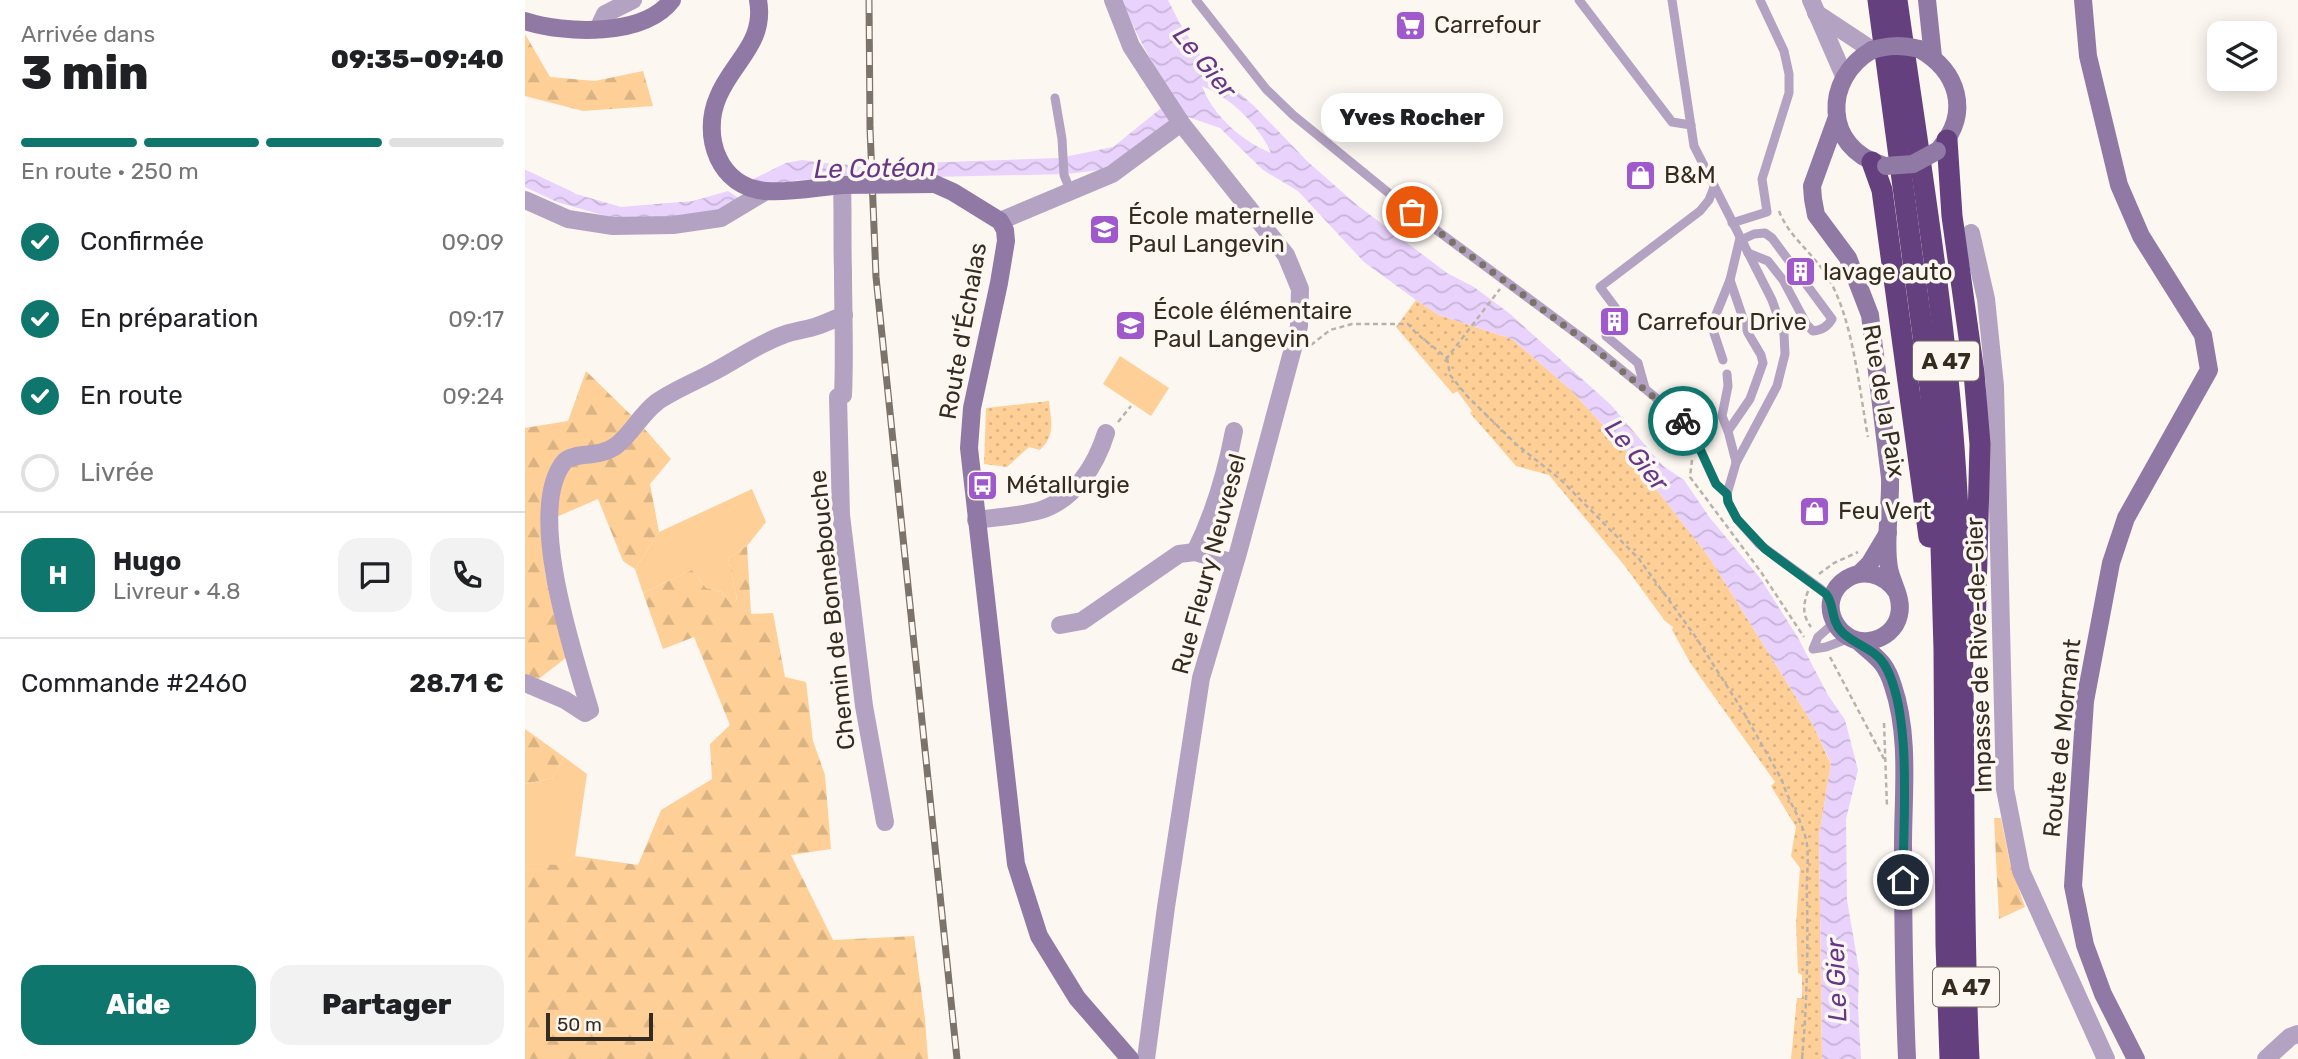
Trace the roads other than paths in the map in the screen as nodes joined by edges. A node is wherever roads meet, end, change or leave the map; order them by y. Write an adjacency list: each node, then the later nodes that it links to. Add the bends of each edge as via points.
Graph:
1 (633, 0): 15 (street, via 605,14)
2 (672, 0): 15 (main road, via 653,16)
3 (758, 0): 28 (main road, Route d'Échalas, via 755,35 718,97 711,135 718,159 731,176)
4 (1112, 0): 21 (street, Rue Fleury Neuvesel, via 1131,46)
5 (1195, 0): 40 (lane, via 1266,89 1293,115 1412,212)
6 (1579, 0): 22 (lane, via 1672,122)
7 (1672, 0): 22 (lane)
8 (1760, 0): 32 (lane, via 1784,51 1789,93 1762,179 1767,212)
9 (1878, 0): 57 (highway, A 47, via 1930,388)
10 (1897, 0): 60 (highway, A 47, via 1952,417)
11 (1926, 0): 17 (main road); 17 (main road, via 1917,27)
12 (2083, 0): 69 (main road, Route de Mornant, via 2088,56 2119,185 2141,236 2203,335 2209,370 2126,518 2111,563 2085,701 2073,886 2085,945 2103,994)
13 (1813, 7): 16 (street); 18 (street)
14 (525, 21): 15 (main road, via 554,28)
15 (597, 29)
16 (1872, 50): 17 (main road, bridge, via 1888,46); 18 (main road)
17 (1919, 51): 23 (main road, via 1950,78 1957,99 1955,120)
18 (1844, 76): 20 (main road)
19 (1055, 98): 29 (lane, via 1064,175)
20 (1837, 117): 24 (main road, via 1842,134); 25 (main road, Rue de la Paix)
21 (1181, 123): 29 (street, via 1112,174); 49 (street, Rue Fleury Neuvesel, via 1286,254 1300,289 1300,326)
22 (1691, 125): 27 (lane, via 1694,146)
23 (1942, 146): 24 (main road, bridge, via 1913,164); 60 (highway, via 1980,444 1972,702)
24 (1873, 161): 25 (main road, via 1844,153); 57 (highway, via 1882,190)
25 (1818, 165): 47 (main road, Rue de la Paix, via 1812,186 1816,215 1848,258 1870,315 1891,478)
26 (842, 185): 28 (main road, Route d'Échalas); 31 (main road, Route d'Échalas, bridge, via 935,184); 37 (street, Chemin de Bonnebouche)
27 (1714, 187): 32 (lane); 40 (lane, via 1700,211 1600,287 1623,318 1606,336 1638,363)
28 (766, 191): 30 (street, via 722,218 673,225 613,226 568,219)
29 (1071, 192): 31 (street)
30 (525, 200)
31 (1000, 221): 46 (main road, Route d'Échalas, via 1006,241 971,408 969,448)
32 (1732, 223): 34 (lane)
33 (1971, 233): 68 (street, Impasse de Rive-de-Gier, via 1986,299 1996,386 2004,789 2021,870)
34 (1740, 239): 35 (lane); 35 (lane, via 1765,233 1772,239 1832,319 1828,325 1813,331 1768,261); 36 (lane)
35 (1748, 253): 44 (lane, via 1772,300 1784,334 1785,354 1777,386)
36 (1730, 280): 38 (lane, via 1715,317 1714,333); 42 (lane, via 1763,363 1751,399)
37 (844, 316): 59 (street, via 749,351 655,403 608,452 565,460 550,501 552,558 590,710 585,713); 61 (street, Chemin de Bonnebouche, via 843,395 838,397 841,515 864,706)
38 (1723, 360)
39 (1727, 374): 42 (lane, via 1722,416)
40 (1645, 388): 45 (lane, via 1686,424 1716,484)
41 (1234, 431): 48 (street, via 1210,523)
42 (1728, 431): 44 (lane)
43 (1107, 433): 46 (street, via 1099,456 1065,497 1042,510)
44 (1736, 463): 45 (lane)
45 (1727, 494): 52 (lane, via 1737,519 1759,544)
46 (976, 520): 63 (main road, Route d'Échalas, via 1016,864 1039,936 1077,998)
47 (1888, 533): 50 (main road, Rue de la Paix); 51 (main road, Rue de la Paix, via 1889,569)
48 (1195, 552): 49 (street); 54 (street, via 1179,554 1082,621)
49 (1234, 563): 64 (street, Rue Fleury Neuvesel, via 1201,678)
50 (1860, 573): 51 (main road, via 1881,576); 52 (main road, via 1842,582)
51 (1897, 592): 55 (main road, via 1900,614)
52 (1832, 601): 53 (main road)
53 (1835, 622): 56 (main road); 56 (lane, via 1818,637 1813,649)
54 (1060, 625)
55 (1888, 634): 56 (main road); 58 (main road)
56 (1854, 639): 58 (main road)
57 (1944, 650): 66 (highway, A 47)
58 (1883, 662): 65 (main road, via 1900,713 1904,750)
59 (525, 683)
60 (1963, 725): 67 (highway, A 47)
61 (885, 822)
62 (2298, 1034): 70 (street)
63 (1130, 1059)
64 (1146, 1059)
65 (1907, 1059)
66 (1950, 1059)
67 (1969, 1059)
68 (2106, 1059)
69 (2137, 1059)
70 (2266, 1059)

